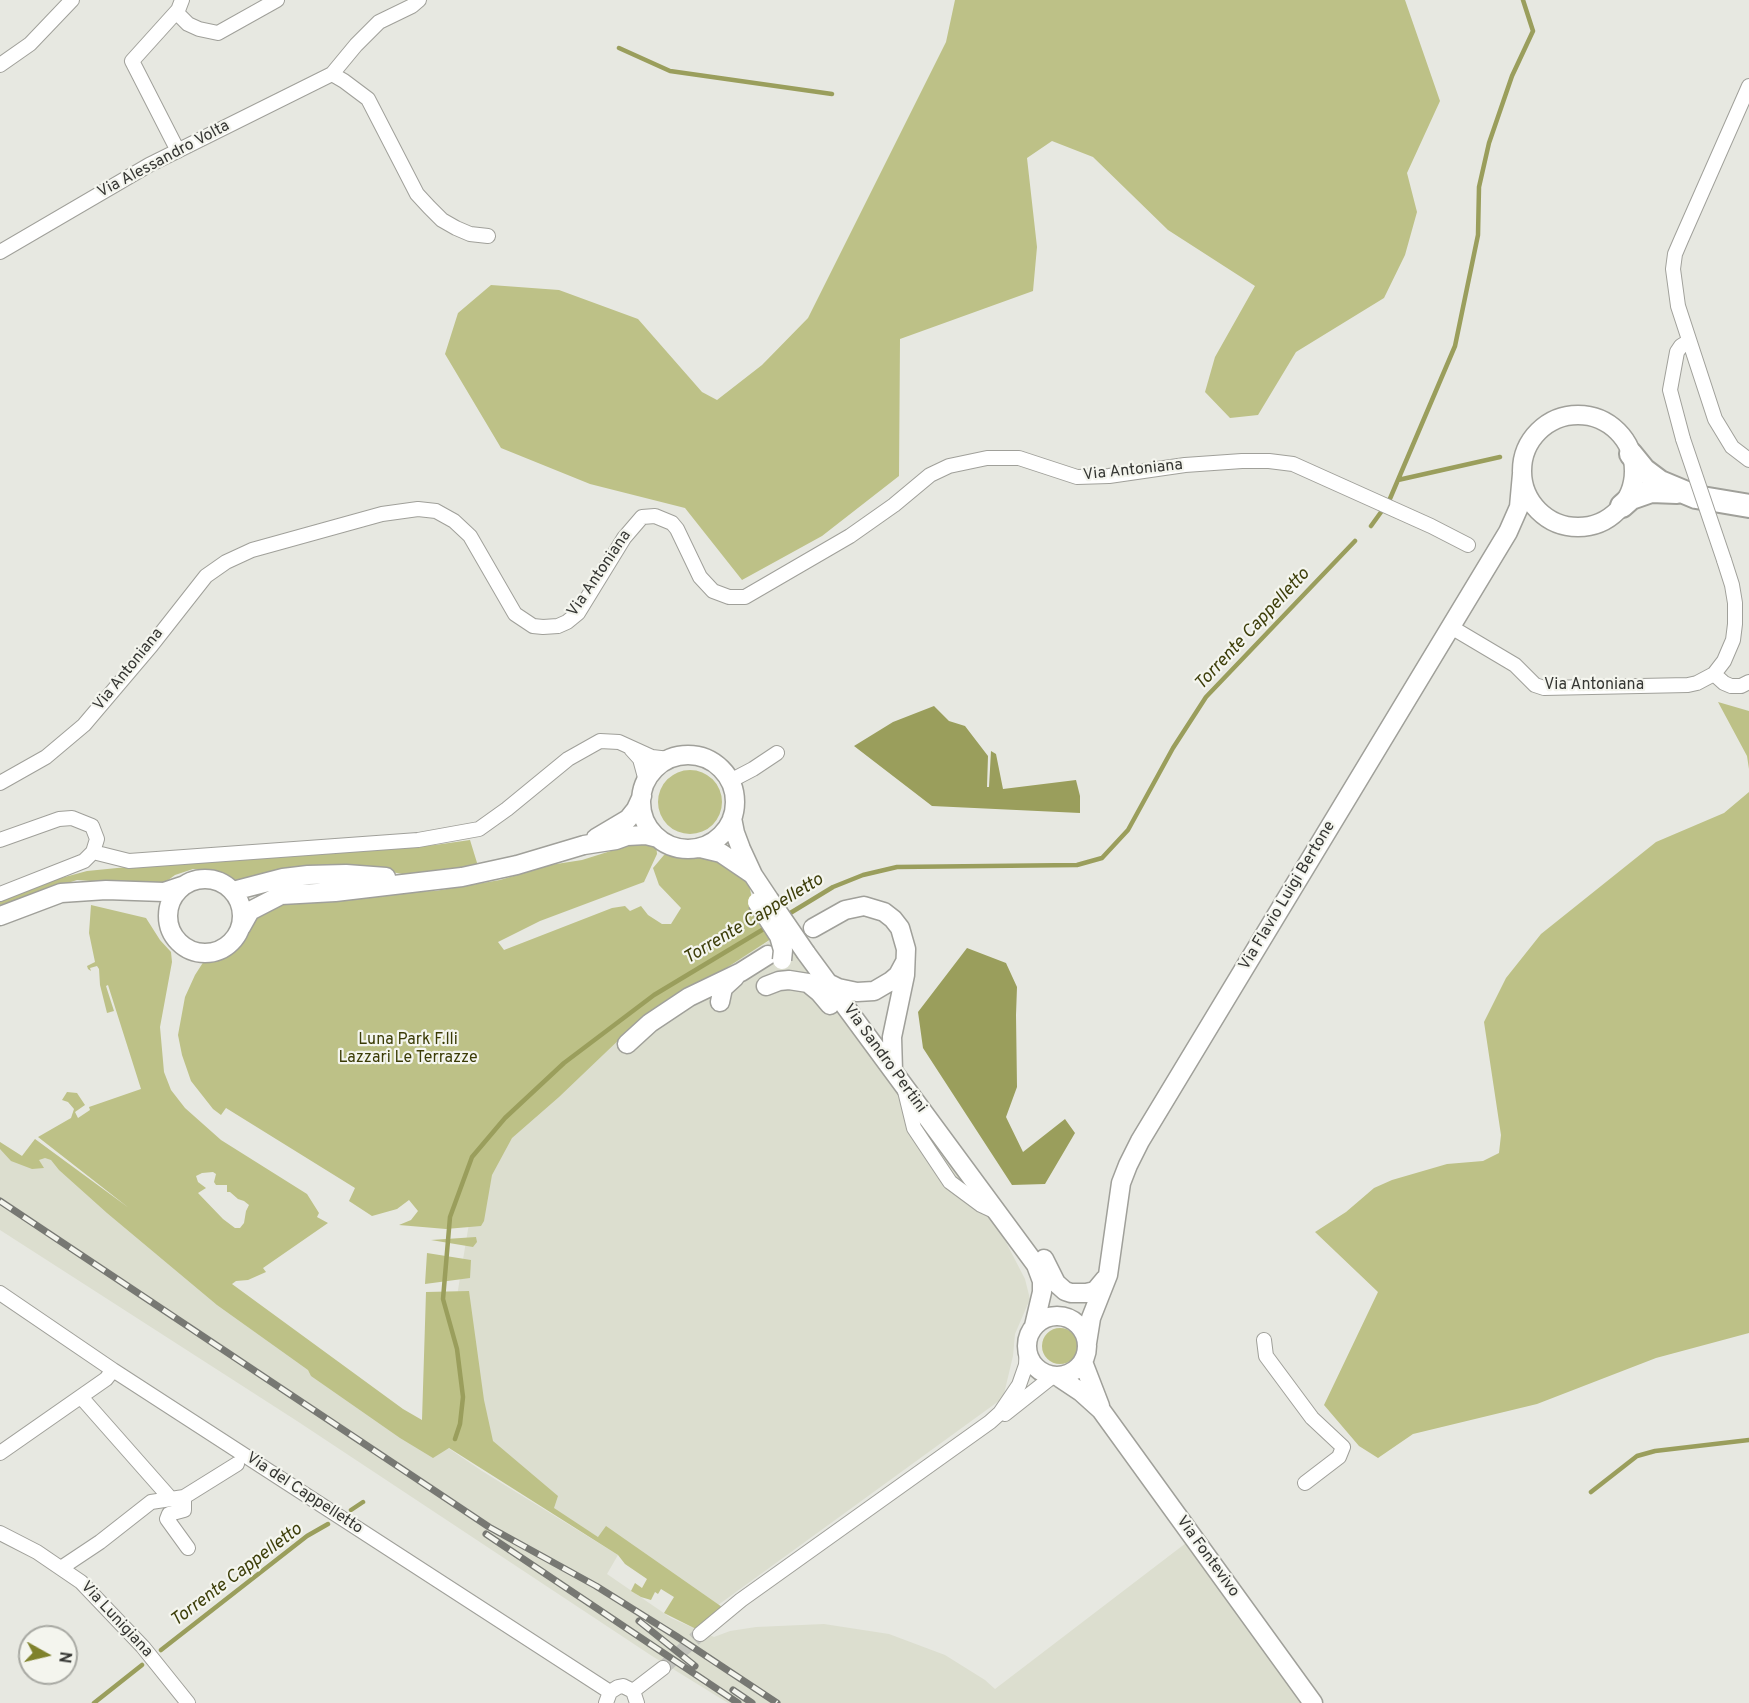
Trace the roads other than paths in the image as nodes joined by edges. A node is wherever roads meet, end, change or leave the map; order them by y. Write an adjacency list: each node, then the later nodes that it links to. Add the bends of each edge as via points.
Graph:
1 (72, 0): 5 (street, via 30,44)
2 (277, 0): 4 (street, via 218,33 188,24 177,13)
3 (419, 0): 6 (street, Via Alessandro Volta, via 379,22)
4 (180, 5): 8 (street, via 132,61)
5 (0, 64)
6 (332, 74): 8 (street, Via Alessandro Volta); 9 (street, via 368,99 417,194 429,207 456,228)
7 (1749, 86): 11 (street, via 1675,254 1677,306)
8 (178, 150): 10 (street, Via Alessandro Volta)
9 (488, 236)
10 (0, 252)
11 (1689, 341): 13 (street, via 1715,419 1732,447); 22 (street, bridge, via 1677,352 1670,390 1736,603 1733,640)
12 (1631, 454): 14 (street, via 1622,435 1609,423 1575,414 1558,418 1531,440); 15 (main road, via 1660,482); 16 (street, via 1635,470 1632,489)
13 (1749, 460)
14 (1522, 474): 18 (street, via 1526,493); 19 (street, Via Flavio Luigi Bertone, via 1519,507)
15 (1687, 494): 16 (main road, via 1651,491); 17 (main road)
16 (1622, 506): 18 (street, via 1608,519 1590,526 1571,527)
17 (1749, 506)
18 (1549, 518): 19 (street, Via Flavio Luigi Bertone, via 1520,520)
19 (1508, 532): 21 (street, Via Flavio Luigi Bertone)
20 (1468, 545): 28 (street, Via Antoniana, via 1293,464 1269,461 1185,465 1077,477 1019,458 987,458 949,466 930,476 850,536 745,597 719,594 705,584 672,523 660,517 642,516 578,613 558,626 543,627 533,626 515,614 470,536 454,521 436,511 418,509 382,514 252,550 206,576 84,725 46,757)
21 (1451, 627): 22 (street, Via Antoniana, via 1515,664 1535,685 1544,688 1688,685); 56 (street, Via Flavio Luigi Bertone, via 1140,1141 1121,1183)
22 (1714, 674): 23 (street, via 1731,686)
23 (1749, 682)
24 (627, 746): 26 (street, via 652,757); 29 (street, via 640,759); 35 (street, via 600,741 568,759 479,829 418,840 129,861)
25 (777, 753): 27 (street)
26 (669, 759): 27 (street, via 684,755 700,757 714,763); 29 (street, via 656,768)
27 (730, 781): 30 (street, via 735,803)
28 (0, 783)
29 (644, 788): 31 (street, via 642,812); 33 (street, via 628,819)
30 (732, 818): 34 (street, via 720,836); 36 (street, Via Sandro Pertini, via 737,840)
31 (658, 838): 33 (street, via 638,834); 34 (street, via 670,846)
32 (0, 840): 35 (street, via 72,818 95,830)
33 (584, 845): 37 (street, via 462,877)
34 (700, 848): 36 (street, Via Sandro Pertini, via 721,853)
35 (93, 852): 41 (street, via 84,861)
36 (755, 877): 42 (street, Via Sandro Pertini)
37 (404, 883): 39 (street, via 287,885 248,896); 45 (street, via 281,895 250,911)
38 (186, 884): 39 (street, via 206,879); 40 (street, via 165,892); 44 (street, via 173,899)
39 (232, 888): 45 (street, via 240,903)
40 (106, 890): 43 (street, via 61,893); 44 (street, via 162,907)
41 (0, 894)
42 (763, 901): 47 (street, bridge, via 783,950); 50 (street, Via Sandro Pertini, bridge)
43 (0, 916)
44 (168, 918): 45 (street, via 178,941 199,952 221,950)
45 (241, 927)
46 (813, 928): 48 (street, via 845,910 874,908 900,928)
47 (775, 958): 49 (street); 52 (street, via 779,970 768,985 789,980 808,983 845,1021)
48 (906, 960): 50 (street, via 898,975 874,991 857,992); 54 (street, via 891,1049)
49 (741, 972): 51 (street, via 723,988); 53 (street, via 689,997)
50 (828, 983): 52 (street, Via Sandro Pertini)
51 (720, 1002): 53 (street, via 705,999)
52 (862, 1029): 54 (street, Via Sandro Pertini)
53 (627, 1044)
54 (898, 1079): 55 (street, Via Sandro Pertini)
55 (1018, 1240): 56 (street, Via Sandro Pertini, via 1033,1245 1056,1283 1071,1293 1095,1291); 57 (street, Via Sandro Pertini)
56 (1108, 1275): 59 (street, Via Flavio Luigi Bertone)
57 (1042, 1281): 60 (street, Via Sandro Pertini, via 1052,1304); 61 (street)
58 (0, 1293): 66 (street, Via del Cappelletto)
59 (1098, 1299): 60 (street, via 1089,1311); 63 (street, Via Flavio Luigi Bertone)
60 (1065, 1317): 61 (street, via 1052,1316); 63 (street, via 1079,1325)
61 (1034, 1326): 64 (street)
62 (1264, 1340): 73 (street, via 1266,1356 1312,1418 1343,1447 1339,1457)
63 (1087, 1343): 65 (street)
64 (1027, 1344): 67 (street, via 1032,1363); 70 (street, via 1026,1365 1019,1385)
65 (1083, 1362): 67 (street, via 1067,1374); 69 (street, Via Fontevivo)
66 (113, 1370): 68 (street); 80 (street, Via del Cappelletto)
67 (1055, 1376): 69 (street, Via Fontevivo); 70 (street)
68 (81, 1396): 71 (street); 74 (street)
69 (1101, 1410): 83 (street, Via Fontevivo)
70 (990, 1422): 78 (street)
71 (0, 1453)
72 (237, 1464): 74 (street)
73 (1305, 1483)
74 (178, 1498): 76 (street, via 184,1510 169,1514 167,1519); 77 (street, via 151,1502)
75 (0, 1533): 77 (street, Via Lunigiana)
76 (188, 1548)
77 (62, 1568): 82 (street, Via Lunigiana, via 108,1608)
78 (699, 1634)
79 (663, 1668): 81 (street)
80 (608, 1697): 81 (street, via 623,1686)
81 (635, 1697)
82 (188, 1703)
83 (1313, 1703)

